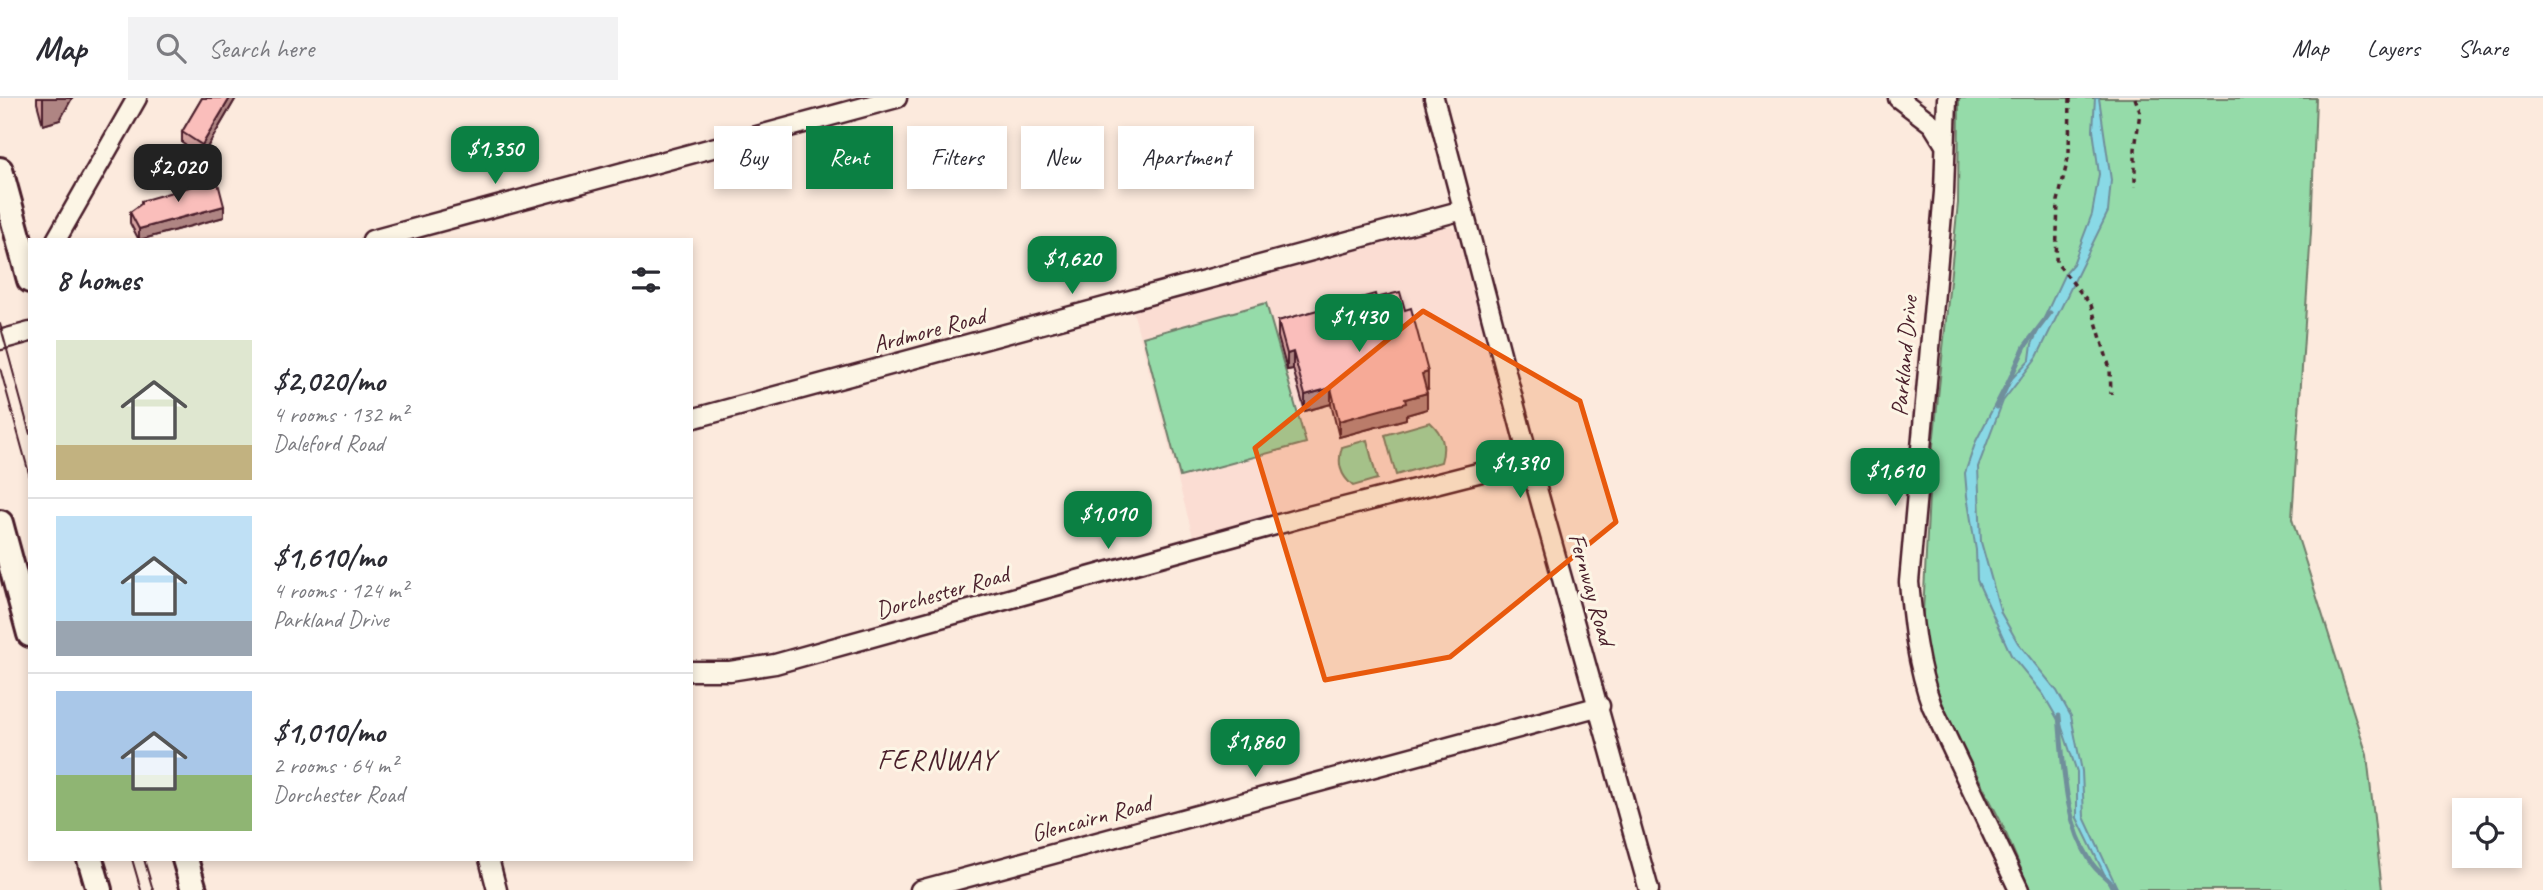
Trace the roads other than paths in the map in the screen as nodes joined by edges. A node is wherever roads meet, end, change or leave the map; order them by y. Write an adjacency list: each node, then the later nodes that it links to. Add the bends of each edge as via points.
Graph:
1 (137, 98): 9 (street)
2 (897, 98): 10 (street)
3 (1434, 98): 8 (street, Fernway Road)
4 (1898, 98): 6 (street, via 1932,124)
5 (1947, 98): 6 (street, Parkland Drive)
6 (1945, 145): 28 (street, Parkland Drive, via 1910,570 1913,637 1932,706)
7 (0, 170): 11 (main road)
8 (1463, 210): 14 (street, Ardmore Road); 15 (street, Fernway Road)
9 (57, 238)
10 (379, 238)
11 (28, 266)
12 (28, 333): 13 (street)
13 (0, 340)
14 (693, 418)
15 (1529, 460): 18 (street, Dorchester Road, via 1297,519 775,664); 19 (street, Fernway Road)
16 (0, 523): 17 (main road)
17 (28, 627)
18 (693, 671)
19 (1600, 706): 26 (street, Glencairn Road); 27 (street, Fernway Road)
20 (91, 861): 23 (main road)
21 (186, 861): 24 (main road)
22 (489, 861): 25 (street)
23 (99, 890)
24 (194, 890)
25 (497, 890)
26 (920, 890)
27 (1648, 890)
28 (2020, 890)

